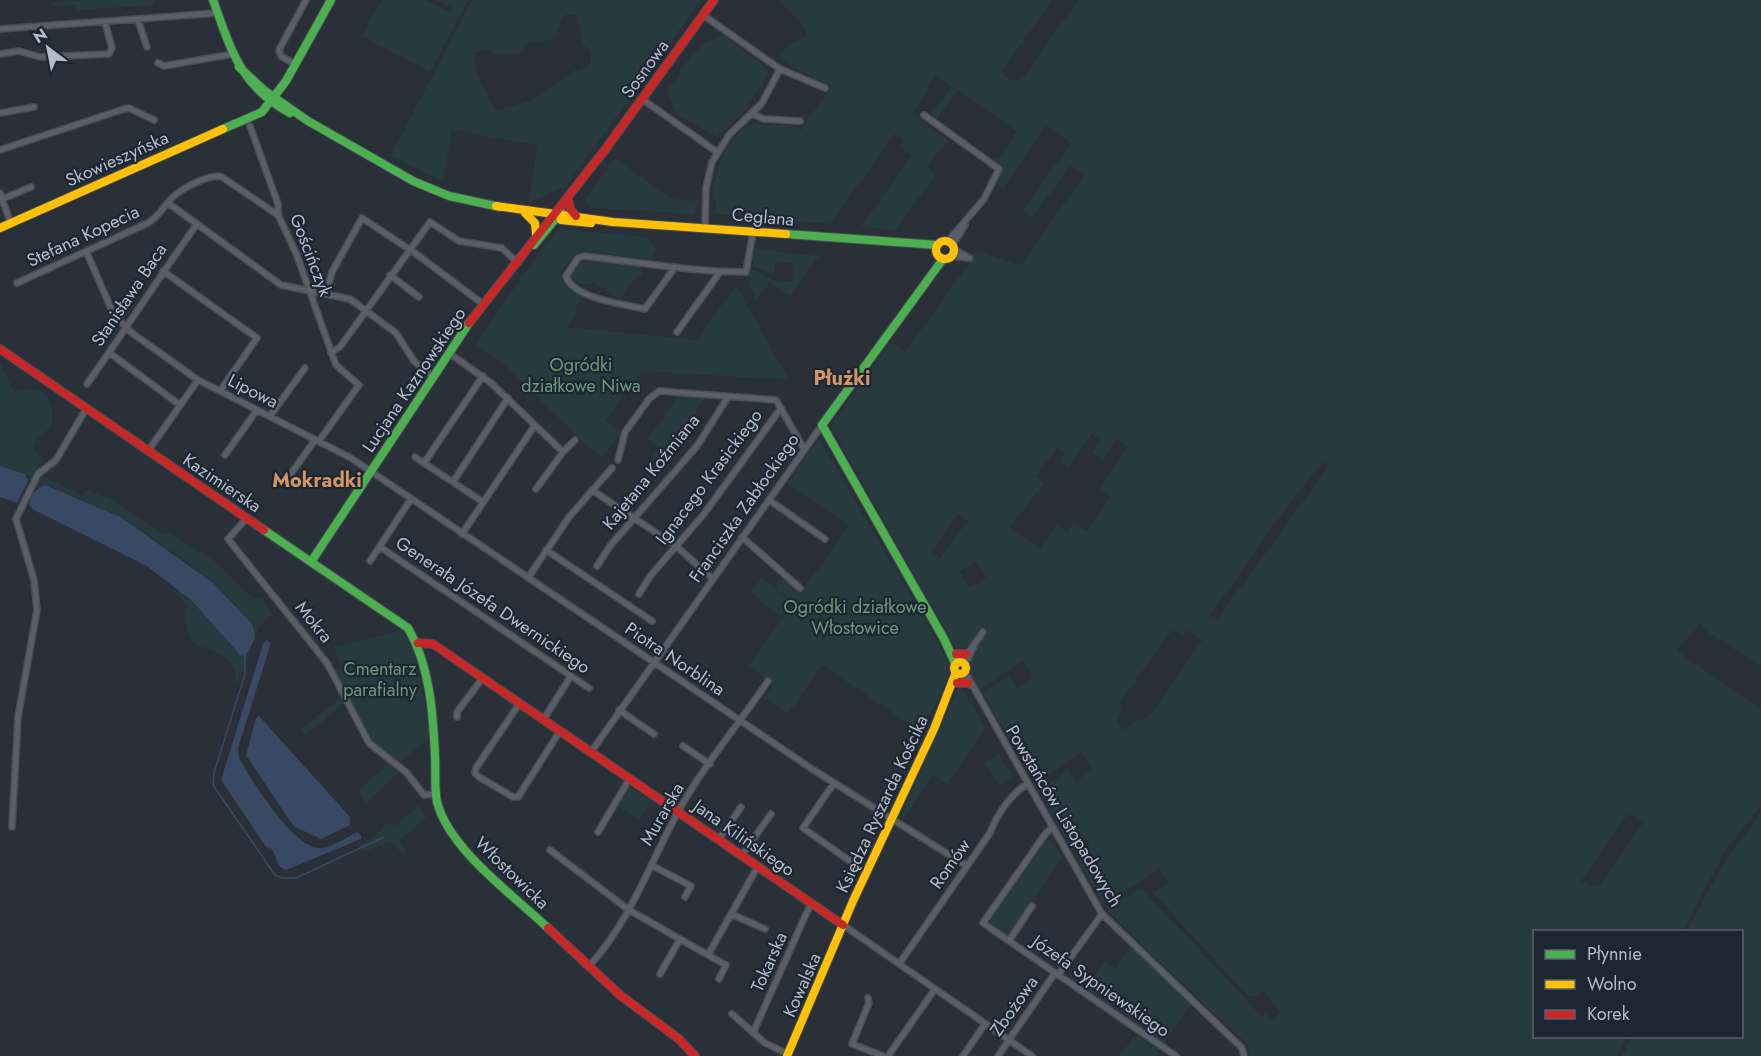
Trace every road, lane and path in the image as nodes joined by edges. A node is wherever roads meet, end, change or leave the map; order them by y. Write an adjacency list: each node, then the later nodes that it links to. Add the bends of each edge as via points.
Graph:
1 (213, 0): 5 (street)
2 (306, 0): 14 (street, via 279,52)
3 (331, 0): 14 (street)
4 (714, 0): 6 (street, Sosnowa)
5 (218, 13): 7 (street); 12 (street)
6 (703, 15): 15 (street); 17 (street, Sosnowa)
7 (138, 20): 8 (street); 10 (street)
8 (105, 22): 9 (street); 11 (street, via 112,48 109,54)
9 (0, 29)
10 (147, 47)
11 (0, 54)
12 (233, 54): 13 (street, via 164,66); 18 (street, via 247,82)
13 (158, 63)
14 (293, 67): 18 (street)
15 (780, 69): 16 (street); 21 (street)
16 (825, 88)
17 (642, 99): 27 (street); 28 (street, Sosnowa)
18 (271, 100): 25 (street, Skowieszyńska); 33 (street, via 425,187)
19 (33, 107): 20 (street)
20 (0, 113)
21 (753, 114): 24 (street, via 764,119); 27 (street)
22 (924, 115): 45 (street, via 999,170)
23 (154, 120): 26 (street, via 129,108)
24 (800, 121)
25 (249, 122): 35 (street, Gościńczyk, via 278,204); 39 (street, Skowieszyńska)
26 (0, 150)
27 (717, 152): 42 (street, via 708,179)
28 (600, 156): 31 (street, Sosnowa); 36 (street, Sosnowa)
29 (32, 187): 30 (street)
30 (1, 196): 39 (street)
31 (569, 202): 36 (street, Sosnowa); 37 (street)
32 (168, 203): 35 (street, Stefana Kopecia, via 180,191 218,176); 40 (street); 47 (street, Stefana Kopecia, via 153,220)
33 (496, 206): 34 (street); 36 (street)
34 (525, 213): 36 (street); 44 (street, via 535,223)
35 (278, 215): 55 (street, Gościńczyk, via 286,227)
36 (554, 216): 37 (street, Ceglana); 38 (street, Ceglana); 44 (street, Lucjana Kaznowskiego); 49 (street, Lucjana Kaznowskiego)
37 (576, 216): 38 (street, Ceglana)
38 (613, 222): 42 (street, Ceglana)
39 (11, 224): 41 (street, Skowieszyńska)
40 (197, 224): 51 (street, Stanisława Baca); 55 (street, via 274,281)
41 (0, 228)
42 (705, 228): 43 (street, Ceglana)
43 (753, 232): 48 (street, Ceglana, via 909,244); 52 (street, via 746,272)
44 (536, 234): 49 (street, Lucjana Kaznowskiego)
45 (952, 248): 48 (street); 48 (street)
46 (410, 250): 49 (street, via 430,222 459,241 499,247); 53 (street); 56 (street, via 362,218 332,272); 58 (street)
47 (86, 251): 54 (street, Stefana Kopecia); 60 (street, Lipowa, via 112,312)
48 (939, 253): 80 (street, Franciszka Zabłockiego, via 925,284)
49 (517, 262): 58 (street, Lucjana Kaznowskiego)
50 (675, 267): 50 (street, via 645,309 590,297 566,276 578,258 584,256); 52 (street)
51 (164, 271): 60 (street, Stanisława Baca); 71 (street, via 257,338)
52 (720, 272): 61 (street)
53 (390, 275): 57 (street); 59 (street)
54 (17, 283)
55 (308, 291): 56 (street); 63 (street, Gościńczyk)
56 (326, 294): 59 (street, via 350,299)
57 (419, 297)
58 (483, 304): 64 (street, Lucjana Kaznowskiego)
59 (365, 310): 63 (street, via 340,347); 67 (street, via 396,333 414,361)
60 (126, 328): 65 (street, Stanisława Baca); 69 (street, Lipowa)
61 (677, 332)
62 (0, 349): 76 (street, Kazimierska)
63 (331, 353): 81 (street, Gościńczyk, via 338,370 358,385)
64 (449, 353): 67 (street, Lucjana Kaznowskiego); 68 (street)
65 (111, 354): 70 (street, Stanisława Baca); 74 (street)
66 (304, 368): 78 (street)
67 (434, 376): 91 (street, Lucjana Kaznowskiego)
68 (483, 376): 73 (street); 89 (street)
69 (198, 380): 71 (street, Lipowa); 74 (street)
70 (87, 384)
71 (220, 391): 77 (street, Lipowa)
72 (728, 397): 75 (street, via 773,399); 88 (street, via 654,393 625,432); 100 (street, Kajetana Koźmiana, via 697,446)
73 (508, 399): 79 (street); 93 (street)
74 (180, 405): 84 (street)
75 (781, 408): 83 (street); 104 (street, Ignacego Krasickiego)
76 (86, 409): 84 (street, Kazimierska); 148 (street, via 56,460 38,474 19,509 16,527 34,579 37,610 18,717)
77 (257, 410): 78 (street, Lipowa); 86 (street)
78 (270, 416): 81 (street, Lipowa)
79 (535, 425): 85 (street); 98 (street)
80 (822, 425): 83 (street, Franciszka Zabłockiego); 116 (street, Powstańców Listopadowych)
81 (317, 440): 91 (street, Lipowa); 92 (street)
82 (575, 441): 85 (street)
83 (804, 449): 97 (street, Franciszka Zabłockiego)
84 (148, 451): 99 (street, Kazimierska)
85 (563, 452): 94 (street)
86 (225, 455)
87 (415, 457): 89 (street)
88 (618, 460)
89 (424, 463): 93 (street)
90 (612, 468): 95 (street)
91 (370, 472): 96 (street, Piotra Norblina); 108 (street, Lucjana Kaznowskiego)
92 (285, 482)
93 (453, 482): 98 (street)
94 (536, 489)
95 (592, 490): 100 (street); 106 (street)
96 (411, 499): 101 (street, Piotra Norblina); 105 (street)
97 (769, 500): 102 (street, Franciszka Zabłockiego); 103 (street)
98 (483, 502): 101 (street)
99 (247, 518): 108 (street, Kazimierska); 143 (street, Mokra, via 228,539 327,663 369,743 407,773 424,795)
100 (634, 518): 104 (street); 109 (street, Kajetana Koźmiana)
101 (462, 534): 110 (street, Piotra Norblina)
102 (742, 537): 111 (street, Franciszka Zabłockiego); 112 (street)
103 (825, 539)
104 (676, 546): 111 (street); 113 (street, Ignacego Krasickiego)
105 (380, 547): 107 (street); 123 (street, Generała Józefa Dwernickiego)
106 (546, 550): 110 (street); 114 (street)
107 (370, 561)
108 (310, 562): 118 (street, Kazimierska, via 403,624)
109 (597, 566)
110 (528, 578): 121 (street, Piotra Norblina)
111 (713, 579): 121 (street, Franciszka Zabłockiego)
112 (800, 588)
113 (639, 594)
114 (652, 621)
115 (983, 632): 117 (street)
116 (944, 639): 119 (street, Powstańców Listopadowych); 122 (street, Powstańców Listopadowych)
117 (974, 644): 120 (street); 122 (street)
118 (419, 646): 124 (street, Jana Kilińskiego, via 436,647); 143 (street, Włostowicka, via 434,727)
119 (956, 654): 120 (street); 122 (street, Powstańców Listopadowych)
120 (966, 654): 122 (street)
121 (653, 662): 131 (street, Franciszka Zabłockiego); 134 (street, Piotra Norblina)
122 (961, 668): 126 (street, Księdza Ryszarda Kościka); 127 (street, Powstańców Listopadowych); 129 (street, Księdza Ryszarda Kościka)
123 (571, 676): 128 (street, Generała Józefa Dwernickiego); 133 (street)
124 (482, 679): 130 (street, Jana Kilińskiego); 132 (street)
125 (768, 681): 134 (street, Murarska)
126 (957, 683): 127 (street); 129 (street, Księdza Ryszarda Kościka)
127 (970, 685): 142 (street, Powstańców Listopadowych)
128 (589, 688)
129 (948, 696): 147 (street, Księdza Ryszarda Kościka)
130 (519, 704): 133 (street, Jana Kilińskiego); 135 (street, via 475,773 518,797)
131 (620, 710): 136 (street); 138 (street, Franciszka Zabłockiego)
132 (458, 717)
133 (543, 720): 135 (street, Jana Kilińskiego)
134 (740, 721): 139 (street, Murarska); 141 (street, Piotra Norblina)
135 (560, 731): 138 (street, Jana Kilińskiego)
136 (654, 734)
137 (683, 746): 139 (street)
138 (591, 752): 140 (street, Jana Kilińskiego)
139 (710, 764): 145 (street, Murarska)
140 (630, 778): 145 (street, Jana Kilińskiego); 150 (street)
141 (834, 783): 147 (street, Piotra Norblina); 157 (street, via 803,828)
142 (1027, 784): 149 (street, Powstańców Listopadowych); 156 (street, Romów, via 998,816)
143 (435, 794): 170 (street, Włostowicka, via 445,822 467,852)
144 (741, 807): 151 (street)
145 (679, 811): 151 (street, Jana Kilińskiego); 154 (street, Murarska)
146 (771, 814): 153 (street)
147 (893, 818): 156 (street, Piotra Norblina); 157 (street, Księdza Ryszarda Kościka)
148 (12, 827)
149 (1052, 828): 163 (street, Powstańców Listopadowych); 167 (street, Józefa Sypniewskiego, via 983,923)
150 (598, 832)
151 (719, 839): 153 (street, Jana Kilińskiego)
152 (550, 850): 161 (street)
153 (742, 855): 155 (street, Jana Kilińskiego)
154 (651, 865): 158 (street, via 691,886); 161 (street, Murarska)
155 (758, 866): 159 (street, Jana Kilińskiego); 162 (street)
156 (967, 866): 169 (street, Romów)
157 (867, 873): 164 (street, Księdza Ryszarda Kościka)
158 (685, 897)
159 (811, 903): 164 (street, Jana Kilińskiego); 178 (street, Tokarska)
160 (1032, 906): 167 (street, Józefa Sypniewskiego)
161 (629, 910): 166 (street); 170 (street, Murarska)
162 (731, 914): 165 (street); 168 (street)
163 (1102, 914): 172 (street, Zbożowa); 180 (street, Powstańców Listopadowych)
164 (843, 925): 169 (street, Jana Kilińskiego); 181 (street, Kowalska)
165 (765, 929)
166 (680, 939): 168 (street); 171 (street)
167 (1009, 941): 172 (street, Józefa Sypniewskiego)
168 (708, 955): 173 (street, via 726,965)
169 (899, 964): 174 (street, Jana Kilińskiego)
170 (589, 966): 182 (street, Włostowicka)
171 (660, 974)
172 (1057, 974): 179 (street, Zbożowa); 188 (street, Józefa Sypniewskiego)
173 (719, 979)
174 (935, 989): 177 (street, Jana Kilińskiego); 184 (street)
175 (868, 998): 183 (street, via 852,1044)
176 (732, 1014): 178 (street)
177 (985, 1024): 179 (street, Jana Kilińskiego); 185 (street)
178 (753, 1033): 181 (street)
179 (1009, 1040): 186 (street, Zbożowa); 187 (street, Jana Kilińskiego)
180 (1245, 1054)
181 (788, 1055)
182 (695, 1056)
183 (883, 1056)
184 (888, 1056)
185 (963, 1056)
186 (998, 1056)
187 (1032, 1056)
188 (1176, 1056)

